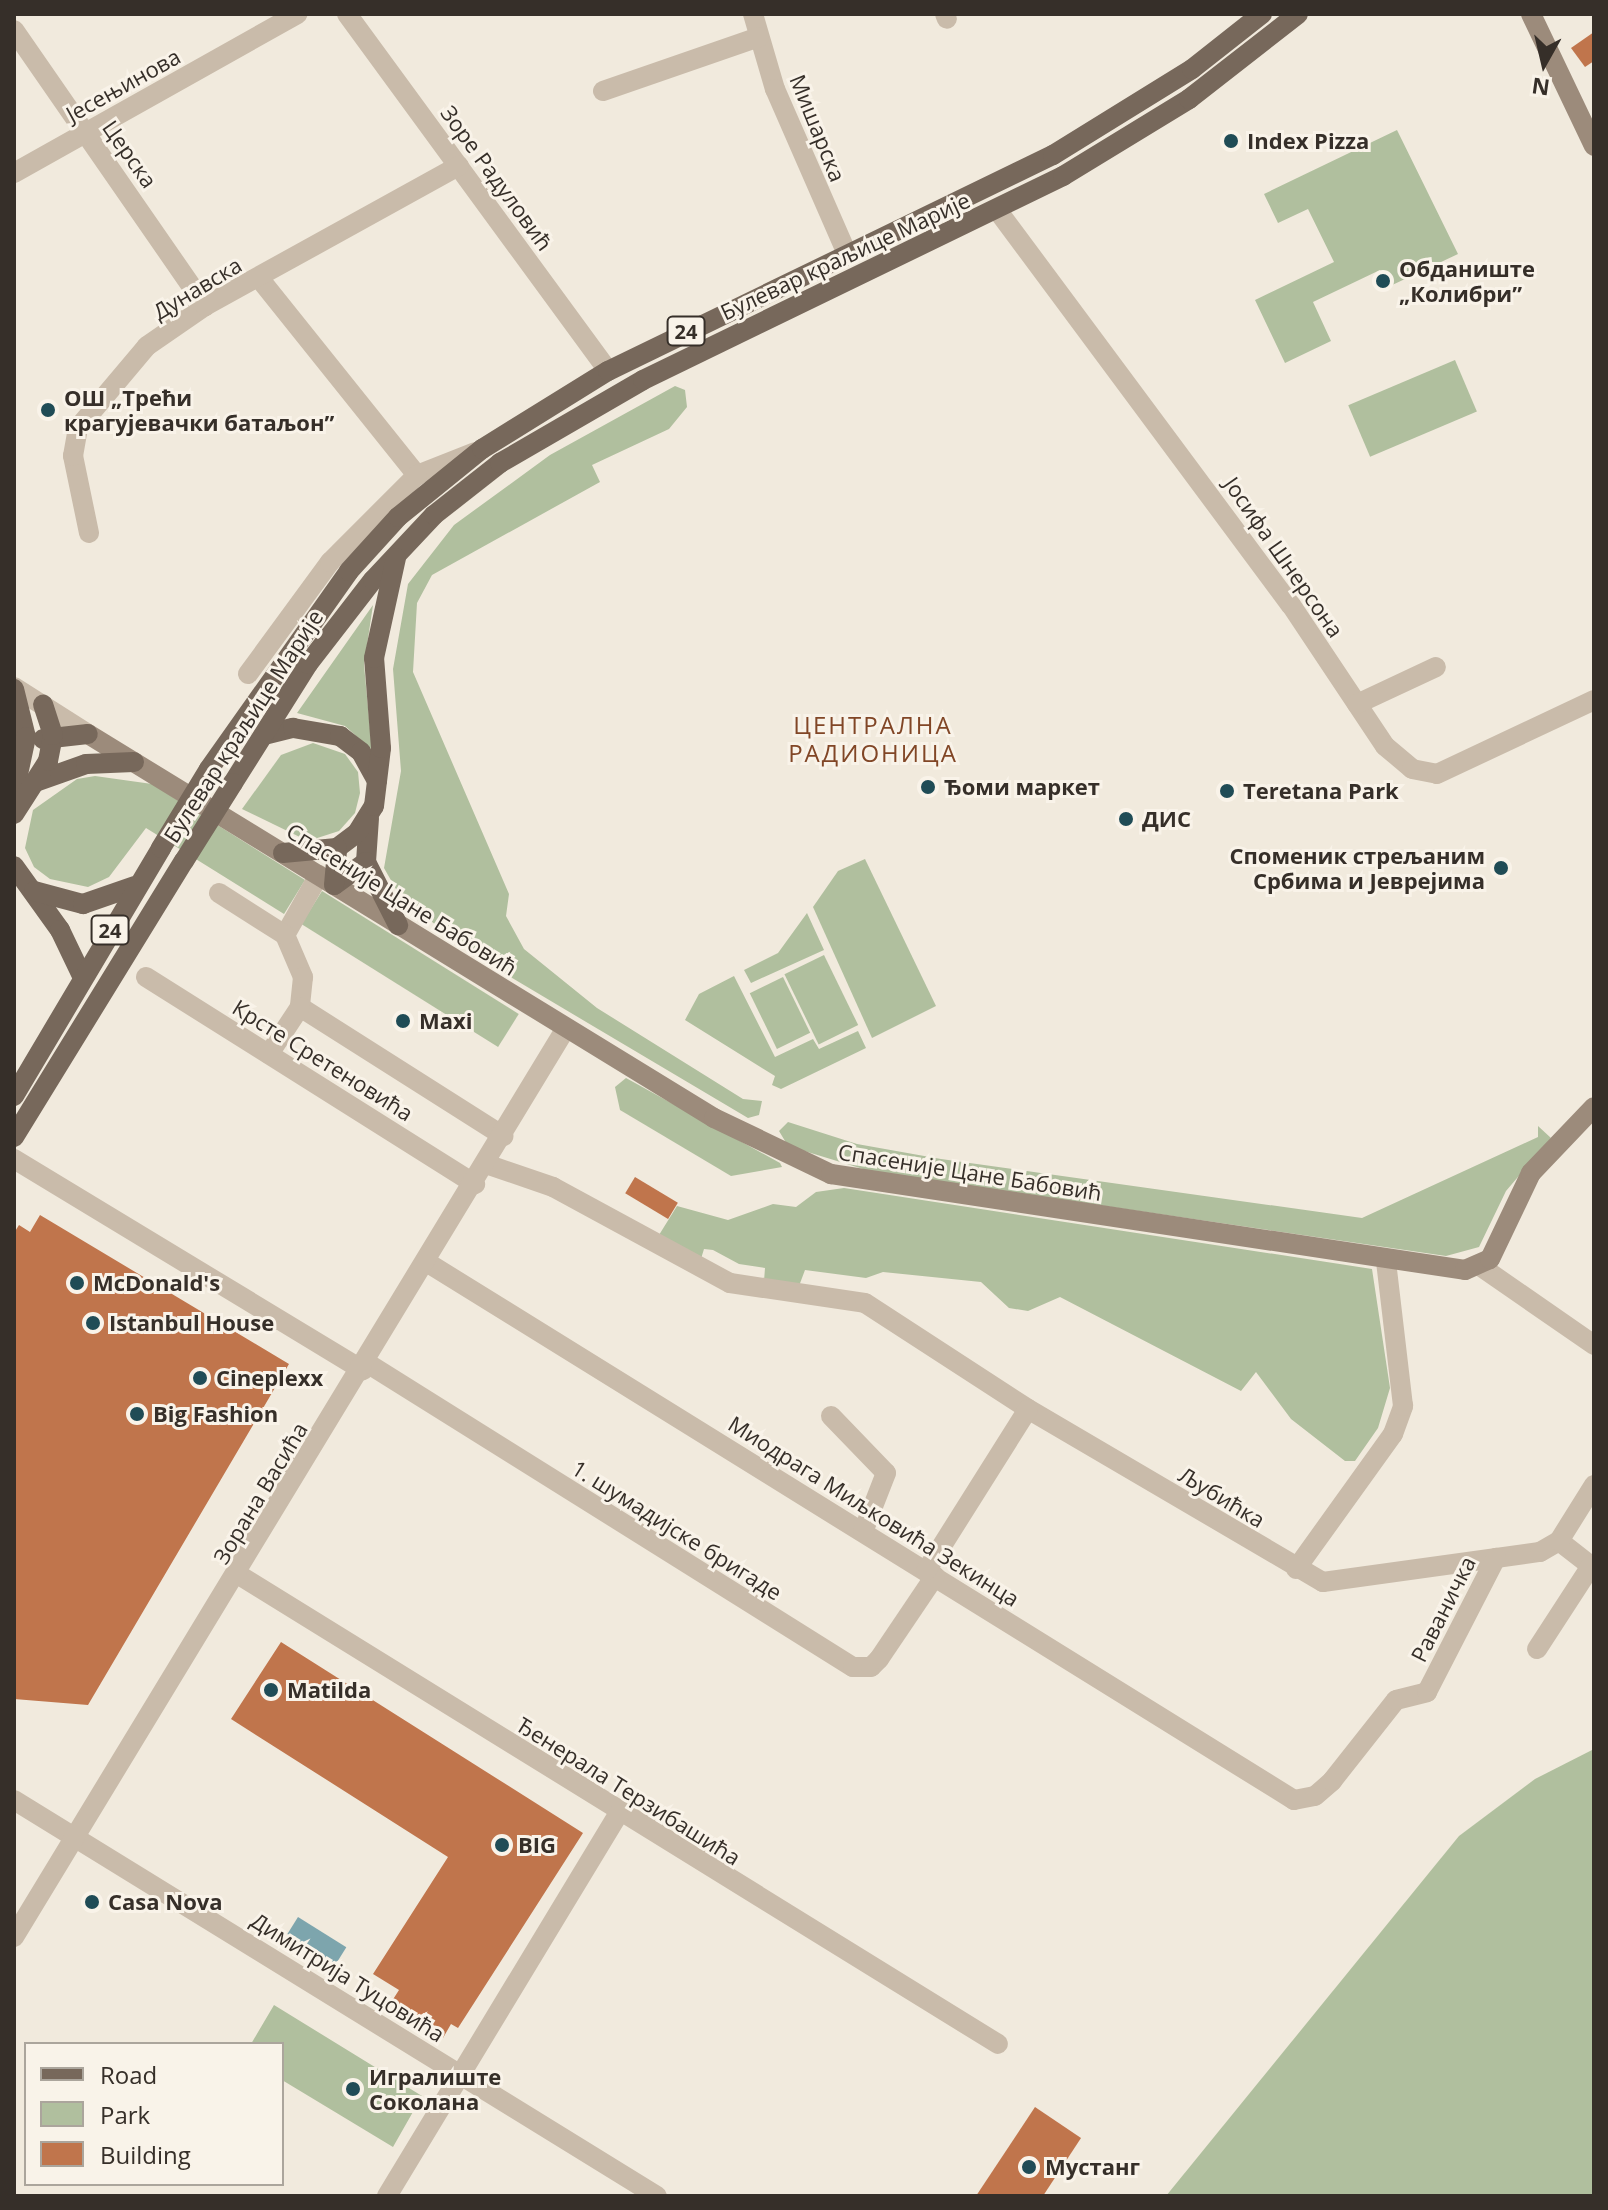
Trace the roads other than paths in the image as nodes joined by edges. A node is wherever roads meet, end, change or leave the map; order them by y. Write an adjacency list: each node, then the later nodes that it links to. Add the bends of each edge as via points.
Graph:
1 (297, 14): 10 (street, Јесењинова)
2 (347, 14): 12 (street, Зоре Радуловић)
3 (753, 14): 8 (street, Мишарска)
4 (1262, 14): 15 (main road, Булевар краљице Марије / 24, via 1192,69 1053,155)
5 (1298, 14): 14 (main road, Булевар краљице Марије / 24, via 1144,129)
6 (1531, 14): 11 (street)
7 (14, 30): 10 (street, Церска)
8 (759, 37): 9 (street); 15 (street, Мишарска, via 775,89)
9 (603, 91)
10 (86, 133): 13 (street, Јесењинова); 17 (street, Церска)
11 (1594, 146)
12 (459, 166): 16 (street, Дунавска); 18 (street, Зоре Радуловић)
13 (14, 173)
14 (998, 211): 22 (main road, Булевар краљице Марије / 24, via 594,406 500,463); 27 (street, Јосифа Шнерсона, via 1227,516)
15 (848, 256): 18 (main road, Булевар краљице Марије / 24)
16 (259, 278): 17 (street, Дунавска); 20 (street)
17 (205, 306): 21 (street, Дунавска, via 147,346 78,428 73,456)
18 (608, 371): 19 (main road, Булевар краљице Марије / 24)
19 (482, 449): 20 (street); 43 (main road, Булевар краљице Марије / 24, bridge, via 398,517 349,571 209,769)
20 (417, 475): 24 (street, via 330,562)
21 (89, 533)
22 (399, 550): 31 (main road, Булевар краљице Марије / 24, via 336,624); 34 (main road, via 375,649 381,748)
23 (1436, 667): 27 (street)
24 (248, 674)
25 (14, 688): 28 (street); 33 (main road, via 25,724)
26 (1594, 700): 27 (street, Јосифа Шнерсона, via 1437,774 1412,769 1385,746)
27 (1357, 704)
28 (43, 705): 29 (street); 30 (main road)
29 (88, 734): 30 (main road); 32 (street, Спасеније Цане Бабовић)
30 (53, 735): 33 (main road)
31 (264, 735): 34 (main road, via 293,728 340,736 361,752); 55 (main road, Булевар краљице Марије / 24, bridge)
32 (134, 762): 33 (main road, via 86,764); 39 (street, Спасеније Цане Бабовић)
33 (29, 776): 35 (main road); 36 (main road)
34 (377, 781): 37 (main road)
35 (14, 793)
36 (14, 814)
37 (369, 818): 38 (main road); 40 (main road)
38 (337, 848): 39 (main road); 42 (main road)
39 (283, 853): 42 (street, Спасеније Цане Бабовић)
40 (366, 862): 42 (main road); 45 (main road)
41 (19, 875): 43 (main road, via 56,901 83,904); 47 (main road, via 60,930)
42 (326, 880): 45 (street, Спасеније Цане Бабовић); 46 (street)
43 (138, 885): 47 (main road, Булевар краљице Марије / 24)
44 (219, 893): 46 (street)
45 (398, 925): 50 (street, Спасеније Цане Бабовић)
46 (285, 935): 49 (street, via 303,977)
47 (82, 976): 52 (main road, Булевар краљице Марије / 24)
48 (146, 977): 51 (street, Крсте Сретеновића)
49 (300, 1007): 51 (street); 54 (street)
50 (566, 1028): 54 (street, Зорана Васића); 59 (street, Спасеније Цане Бабовић, via 714,1118 831,1174)
51 (269, 1054): 58 (street, Крсте Сретеновића)
52 (14, 1096)
53 (1594, 1107): 61 (street, via 1531,1173 1506,1229)
54 (503, 1136): 57 (street, Зорана Васића)
55 (14, 1137)
56 (14, 1159): 63 (street, 1. шумадијске бригаде)
57 (486, 1164): 58 (street, Зорана Васића); 64 (street, Љубићка, via 553,1187 730,1283 865,1303)
58 (475, 1184): 60 (street, Зорана Васића)
59 (1386, 1261): 61 (street, Спасеније Цане Бабовић); 70 (street, via 1403,1406 1393,1434)
60 (428, 1263): 63 (street, Зорана Васића); 67 (street, Миодрага Миљковића Зекинца)
61 (1480, 1266): 62 (street)
62 (1594, 1345)
63 (365, 1366): 71 (street, 1. шумадијске бригаде, via 853,1667 871,1667 879,1659); 72 (street, Зорана Васића)
64 (1028, 1409): 70 (street, Љубићка); 71 (street)
65 (831, 1416): 67 (street, via 882,1463 886,1473)
66 (1594, 1485): 68 (street)
67 (863, 1532): 71 (street, Миодрага Миљковића Зекинца)
68 (1559, 1541): 69 (street, Љубићка, via 1540,1552); 73 (street, via 1588,1560 1588,1572)
69 (1496, 1558): 70 (street, Љубићка, via 1335,1584); 75 (street, Раваничка, via 1427,1692 1396,1700 1332,1781 1315,1796)
70 (1296, 1569)
71 (930, 1574): 75 (street, Миодрага Миљковића Зекинца)
72 (239, 1575): 76 (street, Ђенерала Терзибашића); 77 (street, Зорана Васића)
73 (1537, 1649)
74 (14, 1800): 77 (street, Димитрија Туцовића)
75 (1294, 1800)
76 (618, 1814): 79 (street, Ђенерала Терзибашића); 80 (street)
77 (75, 1838): 78 (street, Зорана Васића); 80 (street, Димитрија Туцовића)
78 (14, 1937)
79 (998, 2044)
80 (460, 2074): 81 (street); 82 (street, Димитрија Туцовића)
81 (387, 2196)
82 (657, 2196)

